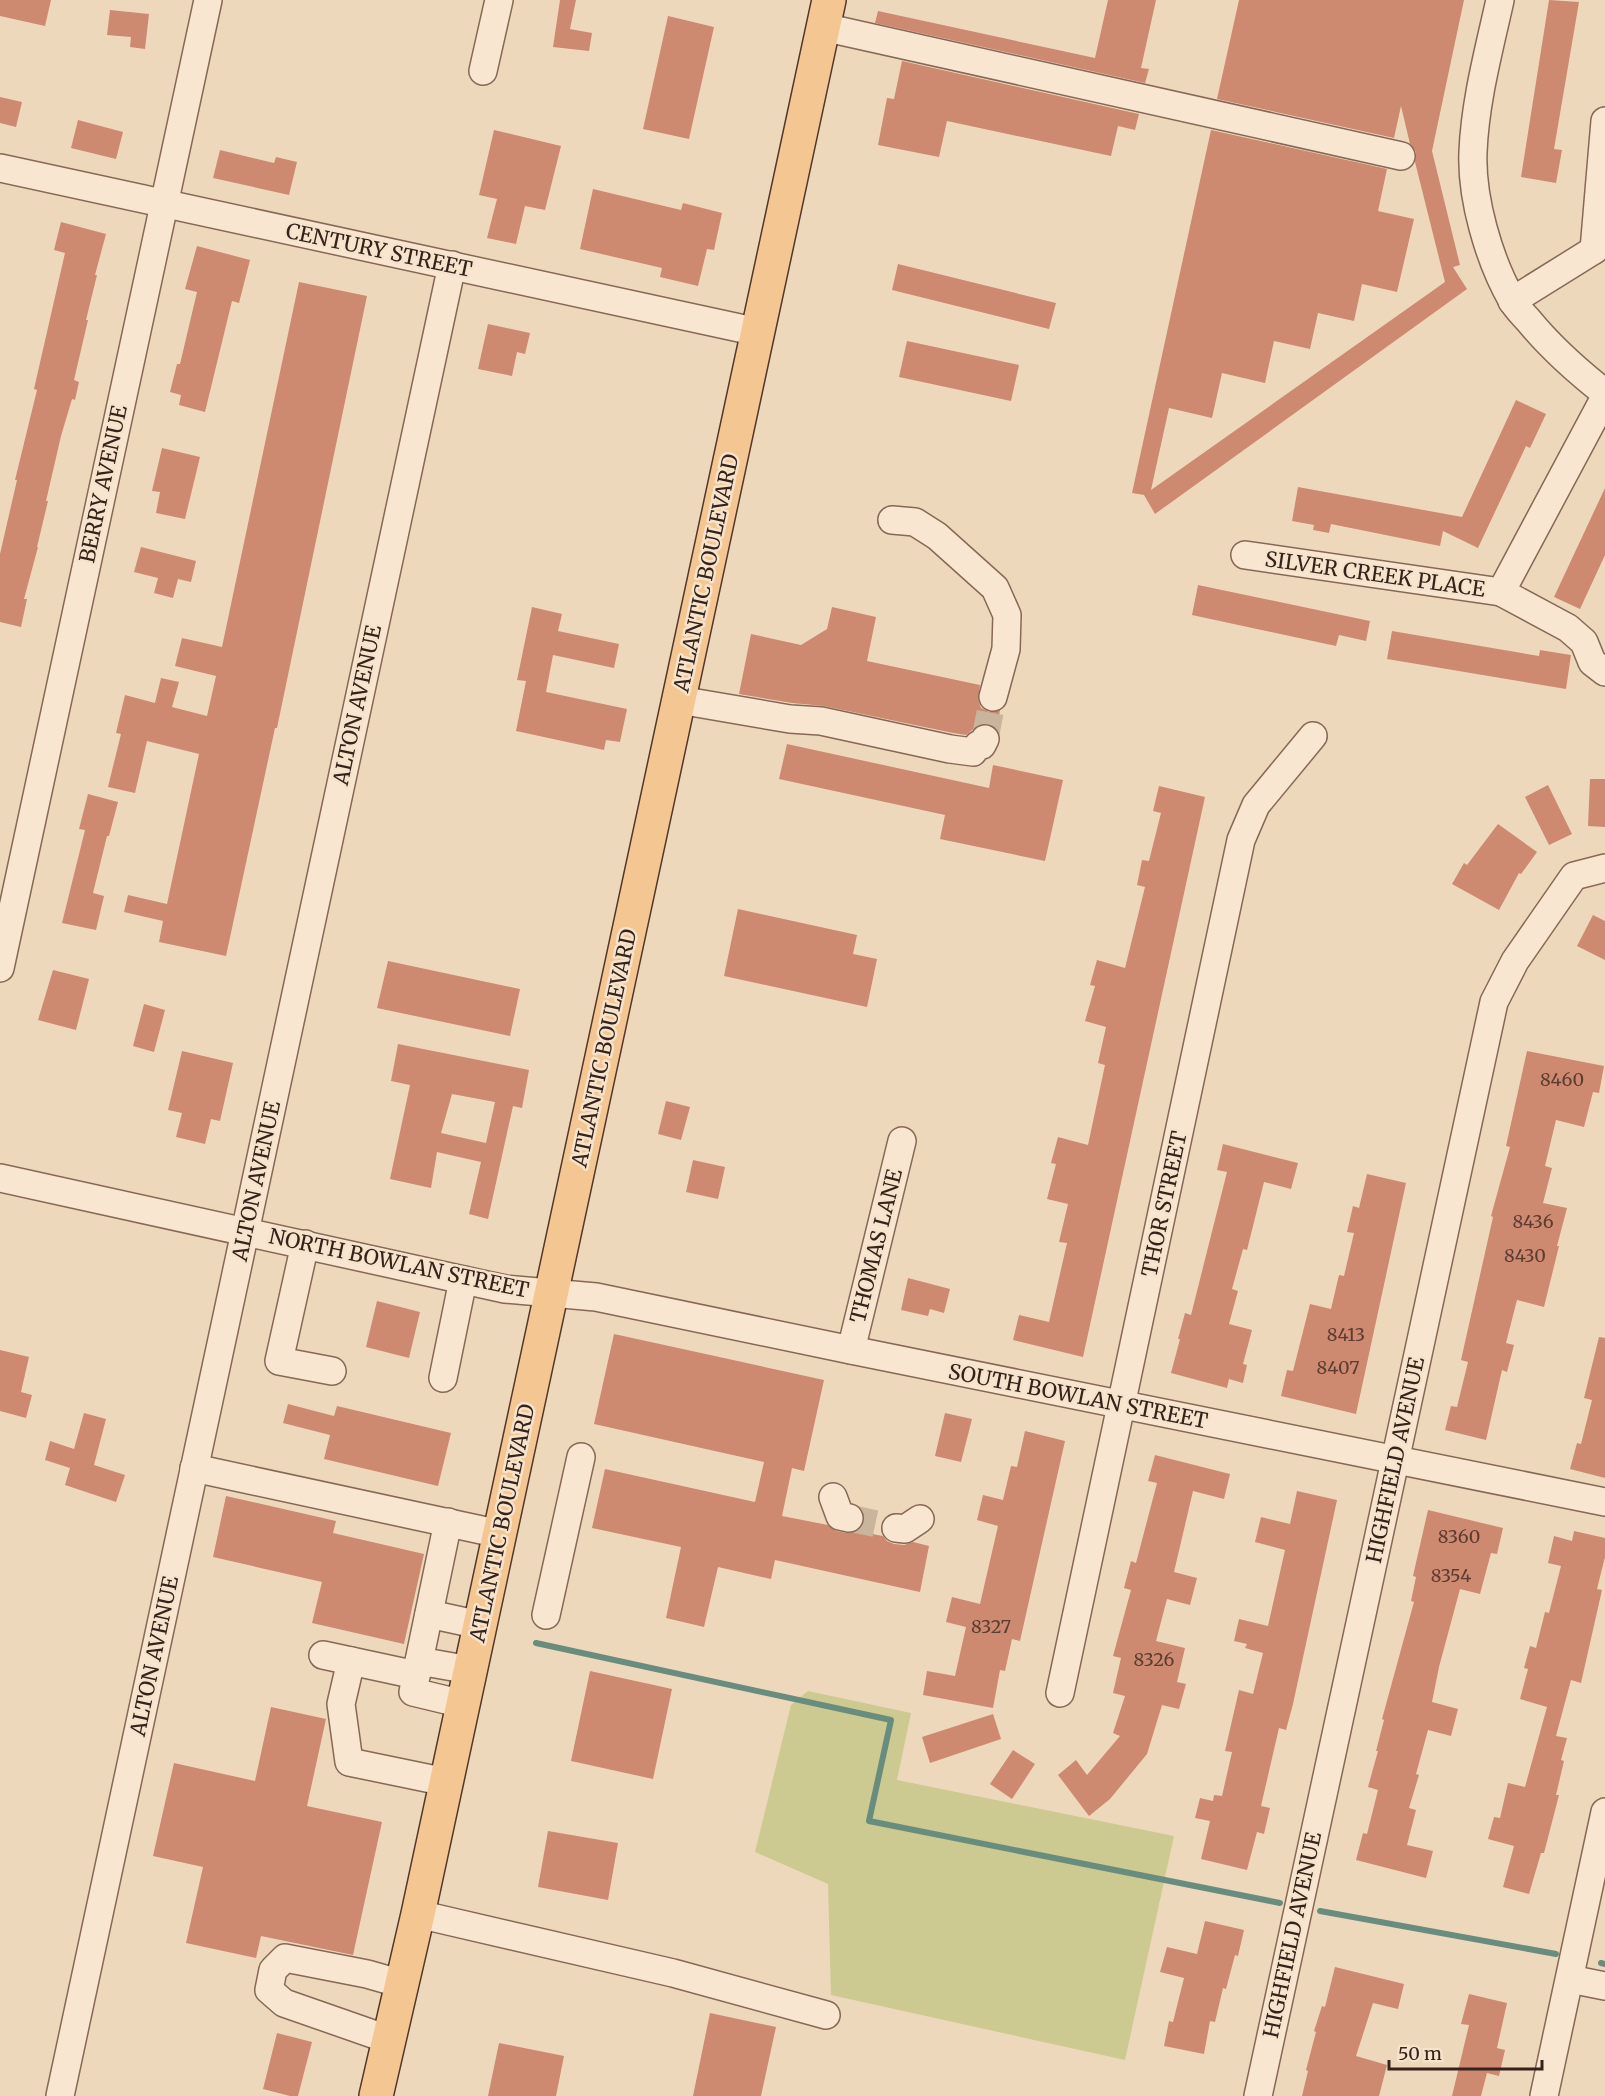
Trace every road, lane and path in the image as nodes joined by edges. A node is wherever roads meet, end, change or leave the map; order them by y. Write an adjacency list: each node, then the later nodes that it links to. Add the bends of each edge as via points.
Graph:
1 (208, 0): 9 (street, BERRY AVENUE)
2 (499, 0): 5 (street)
3 (1500, 0): 12 (street, via 1477,108 1473,154 1477,203 1490,249)
4 (826, 14): 7 (street); 13 (main road, ATLANTIC BOULEVARD)
5 (483, 71)
6 (1605, 121): 10 (street)
7 (1401, 156)
8 (0, 168): 9 (street, CENTURY STREET)
9 (163, 204): 11 (street, CENTURY STREET); 25 (street, BERRY AVENUE)
10 (1600, 252): 12 (street)
11 (452, 265): 13 (street, CENTURY STREET); 28 (street, ALTON AVENUE)
12 (1512, 301): 14 (street, via 1551,347)
13 (758, 332): 21 (main road, ATLANTIC BOULEVARD)
14 (1605, 393)
15 (1605, 398): 18 (street, SILVER CREEK PLACE)
16 (892, 520): 20 (street, via 915,522 937,536 995,588 1007,615 1006,649)
17 (1245, 555): 18 (street, SILVER CREEK PLACE)
18 (1501, 592): 19 (street, via 1568,628 1584,642 1592,662)
19 (1605, 672)
20 (993, 697)
21 (679, 700): 23 (street, via 821,721 973,752); 31 (main road, ATLANTIC BOULEVARD)
22 (1313, 736): 35 (street, THOR STREET, via 1256,805 1241,840)
23 (985, 739)
24 (1605, 868): 37 (street, HIGHFIELD AVENUE, via 1574,876 1515,961 1494,1002)
25 (0, 968)
26 (902, 1141): 32 (street, THOMAS LANE)
27 (0, 1179): 28 (street, NORTH BOWLAN STREET)
28 (245, 1231): 29 (street, NORTH BOWLAN STREET); 38 (street, ALTON AVENUE)
29 (305, 1244): 30 (street, NORTH BOWLAN STREET); 33 (street, via 279,1361)
30 (463, 1280): 31 (street, NORTH BOWLAN STREET, via 505,1290); 34 (street)
31 (552, 1293): 32 (street, SOUTH BOWLAN STREET, via 596,1297); 43 (main road, ATLANTIC BOULEVARD)
32 (851, 1350): 35 (street, SOUTH BOWLAN STREET)
33 (332, 1371)
34 (443, 1378)
35 (1122, 1404): 37 (street, SOUTH BOWLAN STREET); 51 (street, THOR STREET)
36 (581, 1456): 45 (street)
37 (1395, 1461): 40 (street, SOUTH BOWLAN STREET); 63 (street, HIGHFIELD AVENUE)
38 (194, 1468): 42 (street); 61 (street, ALTON AVENUE)
39 (833, 1497): 41 (street, via 840,1516)
40 (1605, 1502)
41 (849, 1518)
42 (448, 1522): 43 (street); 44 (street)
43 (500, 1534): 46 (main road, ATLANTIC BOULEVARD)
44 (429, 1614): 46 (street); 49 (street)
45 (546, 1615)
46 (480, 1624): 50 (main road, ATLANTIC BOULEVARD)
47 (323, 1655): 48 (street)
48 (351, 1661): 49 (street); 53 (street, via 340,1704 349,1762)
49 (418, 1668): 50 (street); 52 (street, via 413,1692)
50 (470, 1670): 52 (main road, ATLANTIC BOULEVARD)
51 (1060, 1693)
52 (463, 1704): 53 (main road, ATLANTIC BOULEVARD)
53 (446, 1782): 55 (main road, ATLANTIC BOULEVARD)
54 (1605, 1812): 56 (street)
55 (418, 1914): 57 (main road, ATLANTIC BOULEVARD); 59 (street, via 673,1973)
56 (1570, 1978): 58 (street); 64 (street)
57 (402, 1984): 60 (main road, ATLANTIC BOULEVARD); 60 (street, via 285,1958 273,1970 269,1990 284,2003)
58 (1605, 1986)
59 (826, 2014)
60 (390, 2040): 62 (main road, ATLANTIC BOULEVARD)
61 (60, 2096)
62 (376, 2096)
63 (1258, 2096)
64 (1544, 2096)

